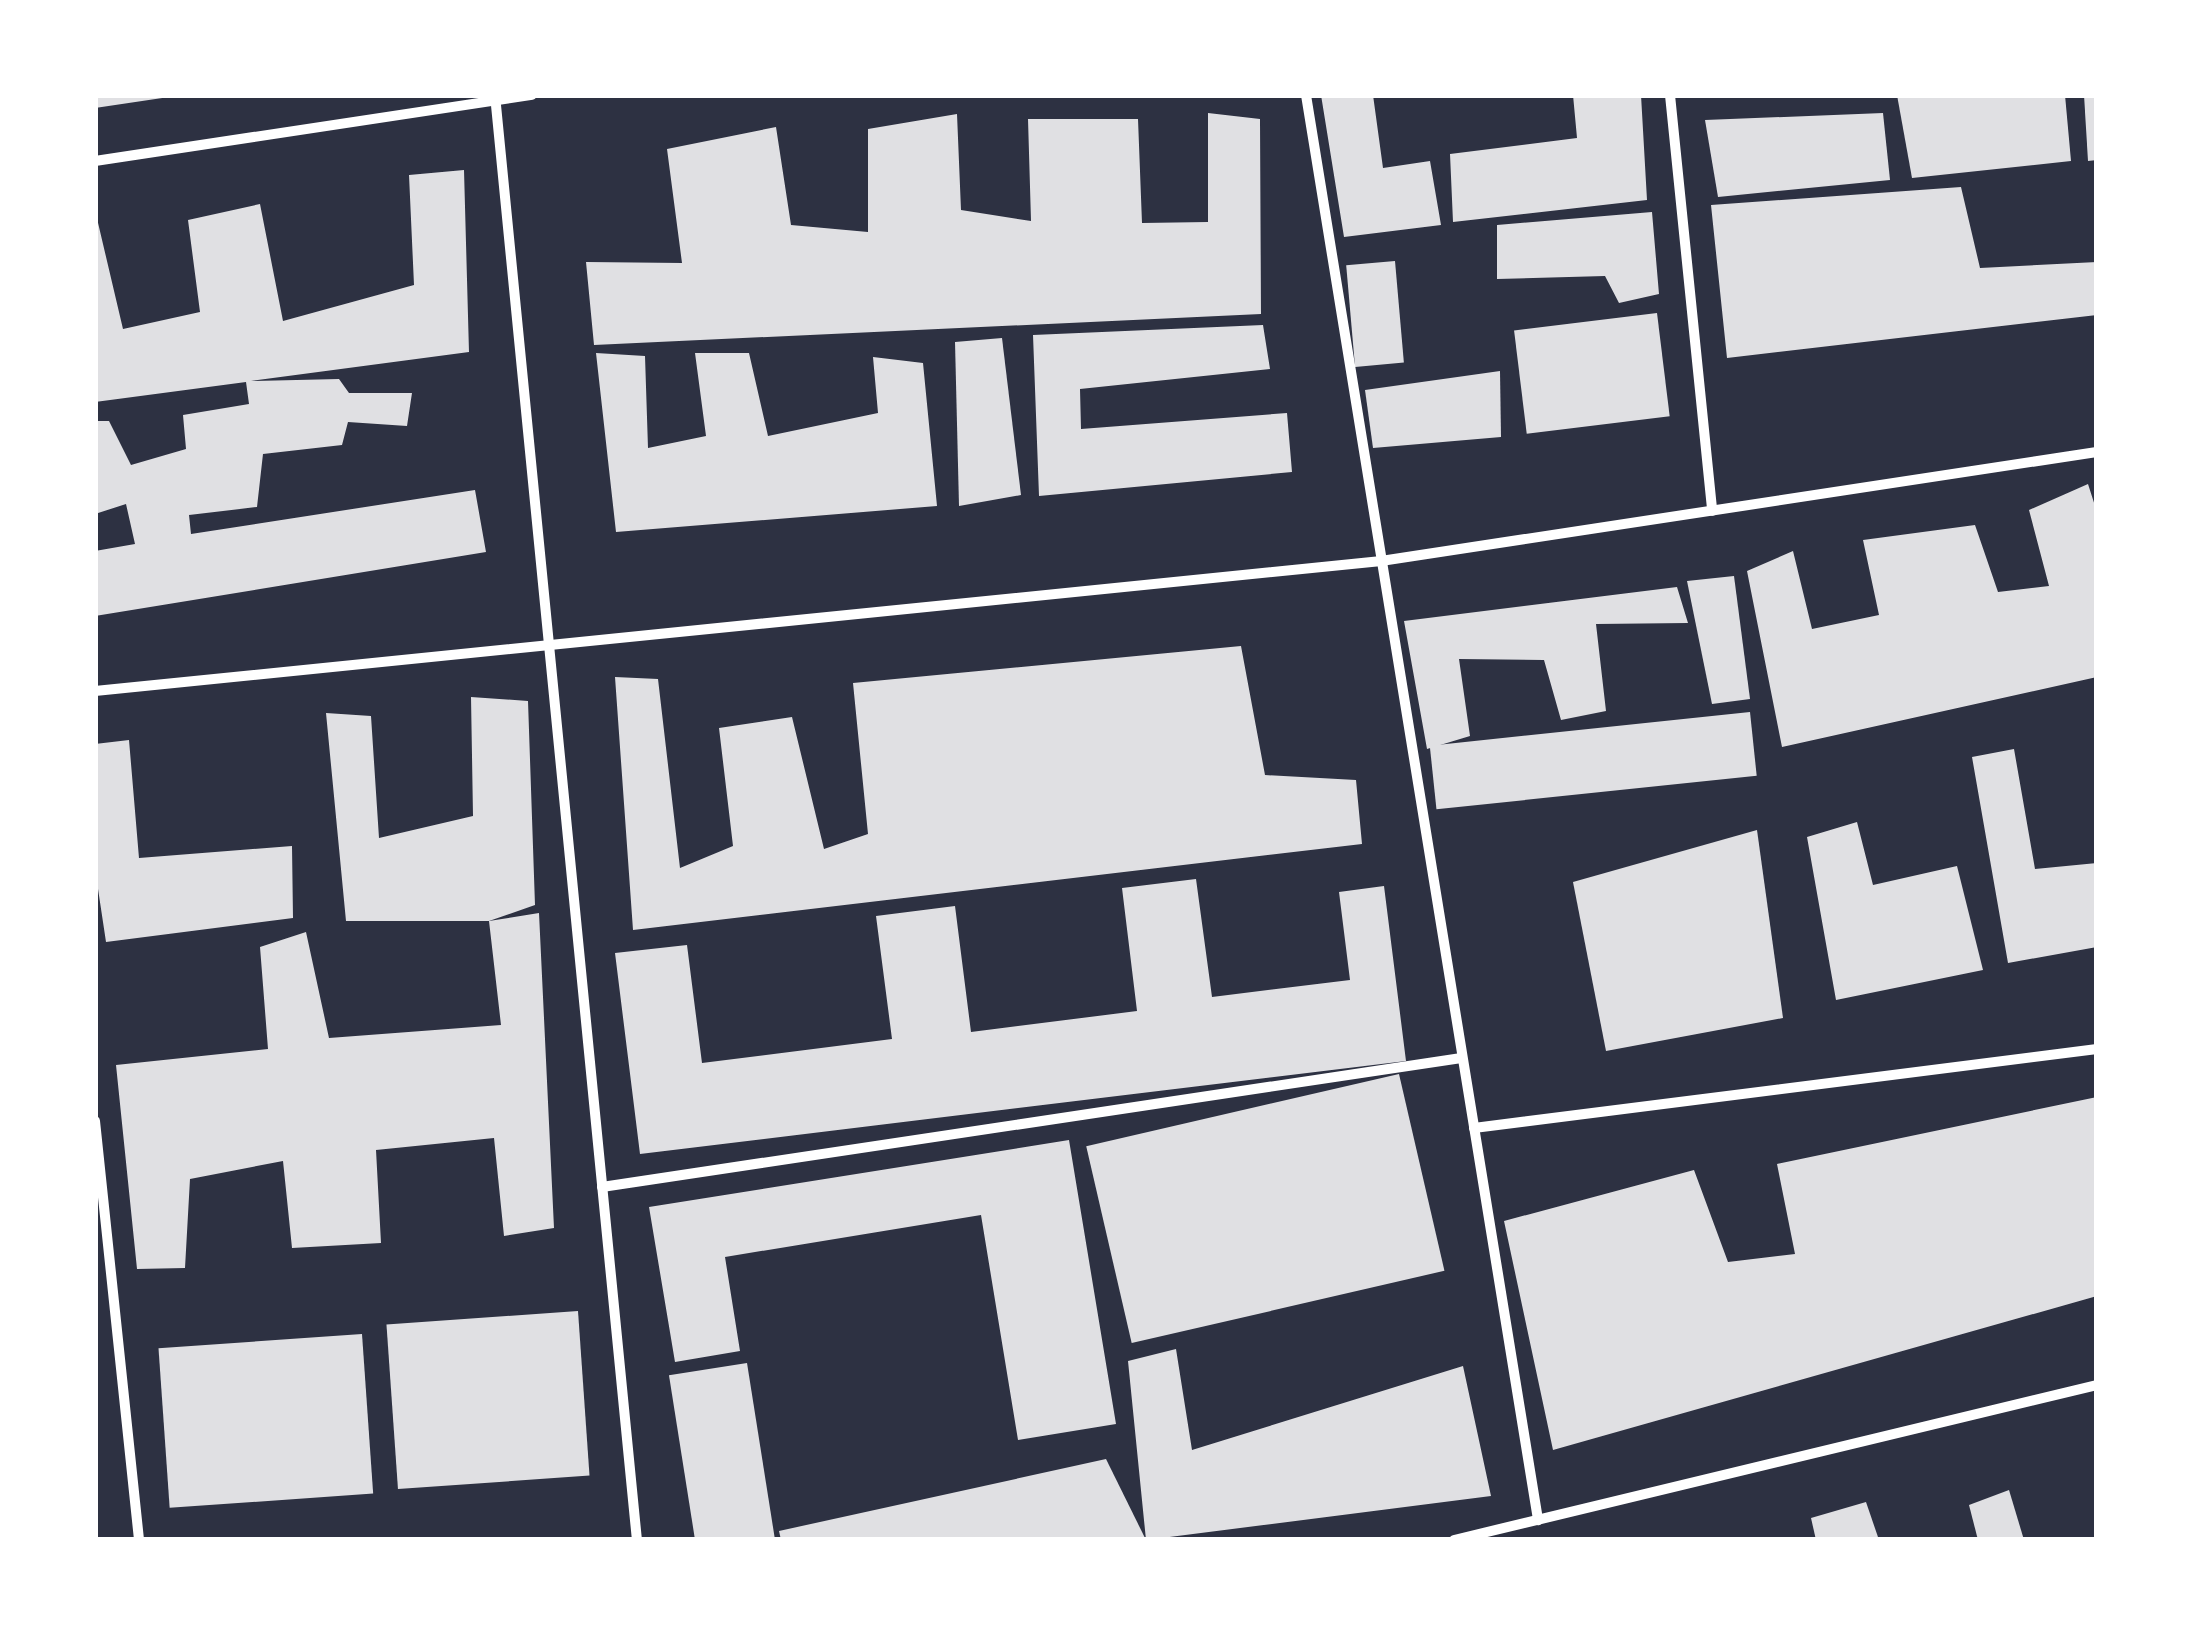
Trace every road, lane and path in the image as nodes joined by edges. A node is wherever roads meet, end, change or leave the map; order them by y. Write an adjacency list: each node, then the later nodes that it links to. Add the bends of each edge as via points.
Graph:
1 (532, 95): 4 (street)
2 (1306, 95): 8 (street)
3 (1670, 95): 7 (street)
4 (495, 97): 5 (street); 9 (street)
5 (95, 161)
6 (2097, 452): 7 (street)
7 (1712, 511): 8 (street)
8 (1381, 561): 9 (street); 12 (street)
9 (549, 646): 10 (street); 15 (street)
10 (95, 692)
11 (2097, 1049): 14 (street)
12 (1461, 1058): 14 (street); 15 (street)
13 (95, 1121): 18 (street)
14 (1474, 1128): 17 (street)
15 (602, 1187): 19 (street)
16 (2097, 1385): 17 (street)
17 (1538, 1520): 20 (street)
18 (139, 1540)
19 (637, 1540)
20 (1454, 1540)

